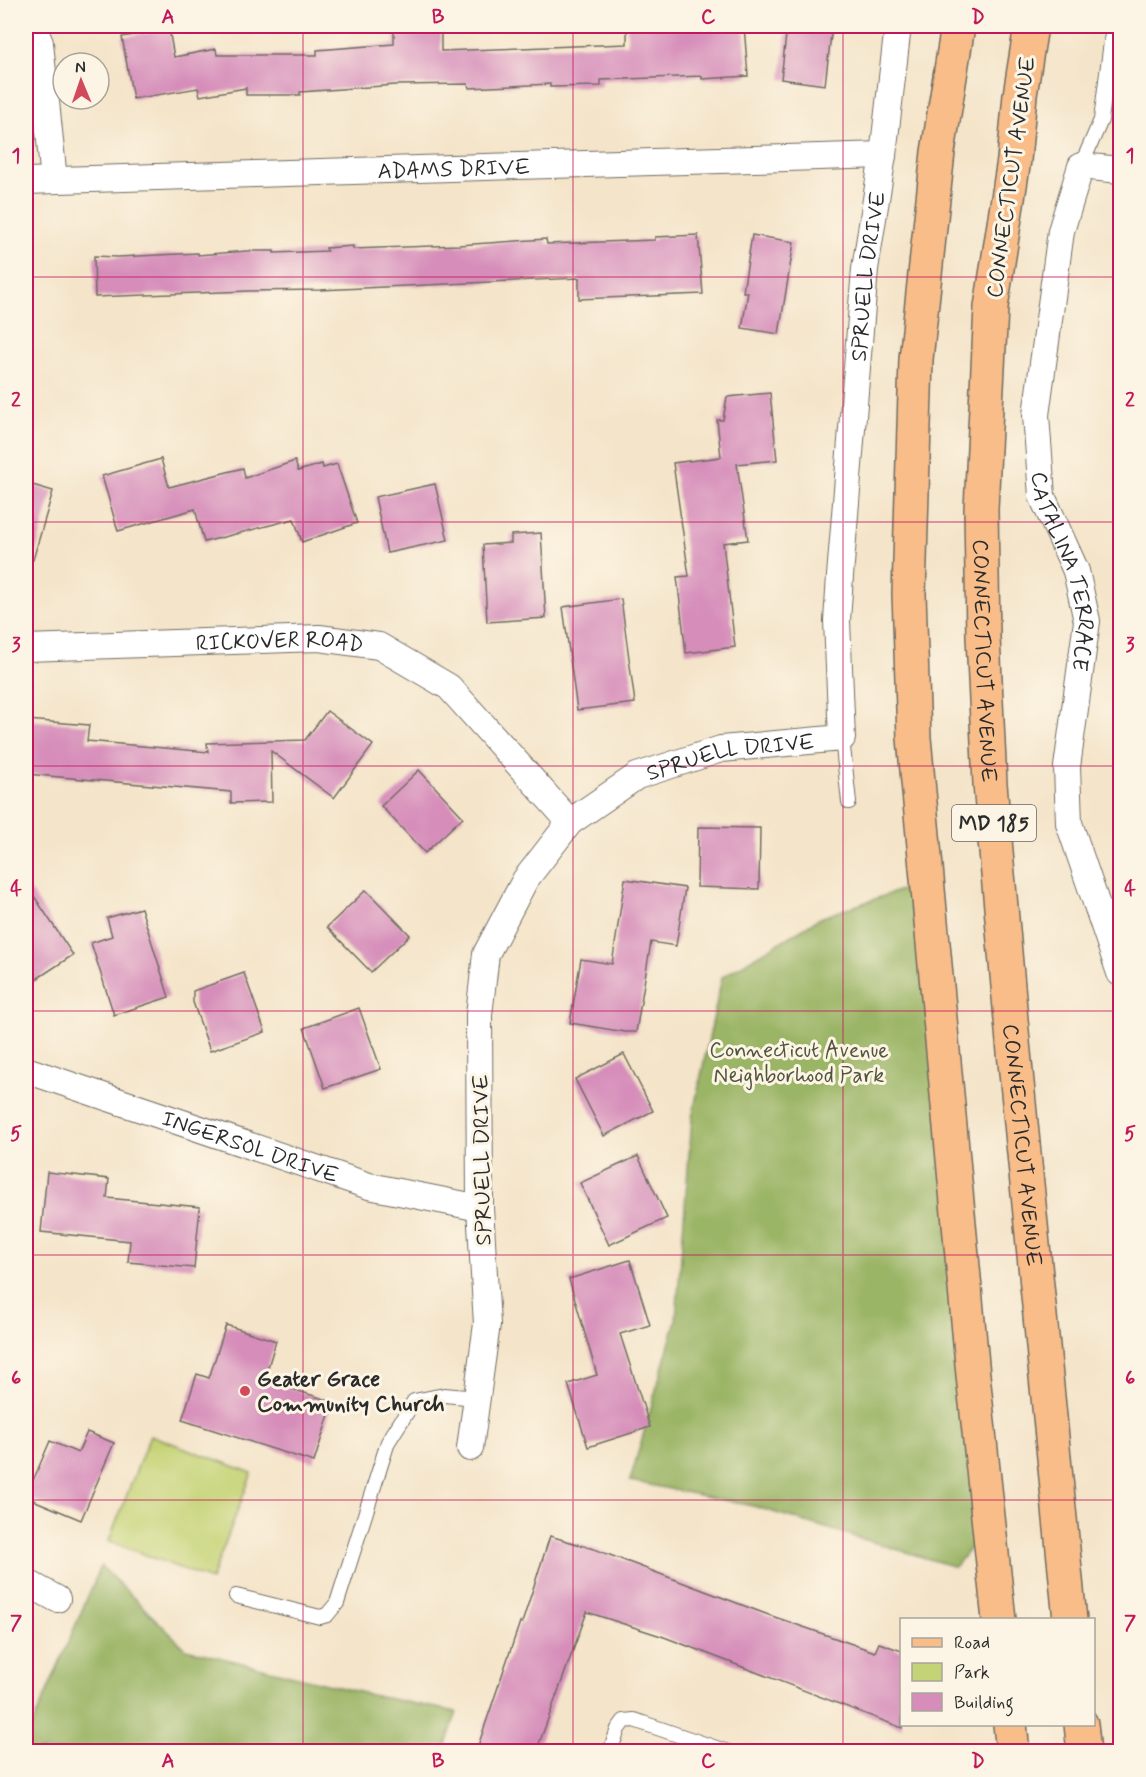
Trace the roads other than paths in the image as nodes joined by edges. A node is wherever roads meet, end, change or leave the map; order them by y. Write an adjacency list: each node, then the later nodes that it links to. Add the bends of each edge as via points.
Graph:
1 (33, 26): 9 (street, via 40,44)
2 (898, 26): 6 (street, SPRUELL DRIVE)
3 (958, 26): 23 (main road, MD 185, via 938,153 916,359 909,594 914,738)
4 (1031, 26): 24 (main road, CONNECTICUT AVENUE / MD 185, via 991,307 981,509 983,626 990,784)
5 (1113, 26): 7 (lane, via 1101,120)
6 (883, 155): 9 (street, ADAMS DRIVE); 12 (street, SPRUELL DRIVE, via 865,268 837,609)
7 (1081, 166): 8 (street); 15 (street, CATALINA TERRACE, via 1061,231 1036,415 1042,496 1076,571 1087,621 1067,767 1069,823)
8 (1120, 170)
9 (54, 180): 10 (street, ADAMS DRIVE)
10 (26, 181)
11 (26, 648): 14 (street, RICKOVER ROAD, via 319,638 379,645 449,687)
12 (842, 738): 13 (lane); 14 (street, SPRUELL DRIVE, via 721,749 638,776)
13 (849, 802)
14 (570, 822): 17 (street, SPRUELL DRIVE, via 525,880 486,954 479,1015)
15 (1120, 973)
16 (26, 1070): 17 (street, INGERSOL DRIVE, via 369,1186)
17 (480, 1208): 18 (street, SPRUELL DRIVE, via 487,1324)
18 (477, 1398): 19 (street, SPRUELL DRIVE); 21 (lane, via 444,1395 414,1401 388,1442 337,1603 327,1615 320,1617)
19 (470, 1448)
20 (26, 1582): 22 (street)
21 (236, 1596)
22 (57, 1599)
23 (999, 1618)
24 (1070, 1618)
25 (1010, 1726): 29 (main road)
26 (1081, 1726): 30 (main road)
27 (610, 1752): 28 (lane, via 618,1729 624,1721 634,1720)
28 (728, 1752)
29 (1013, 1752)
30 (1084, 1752)

